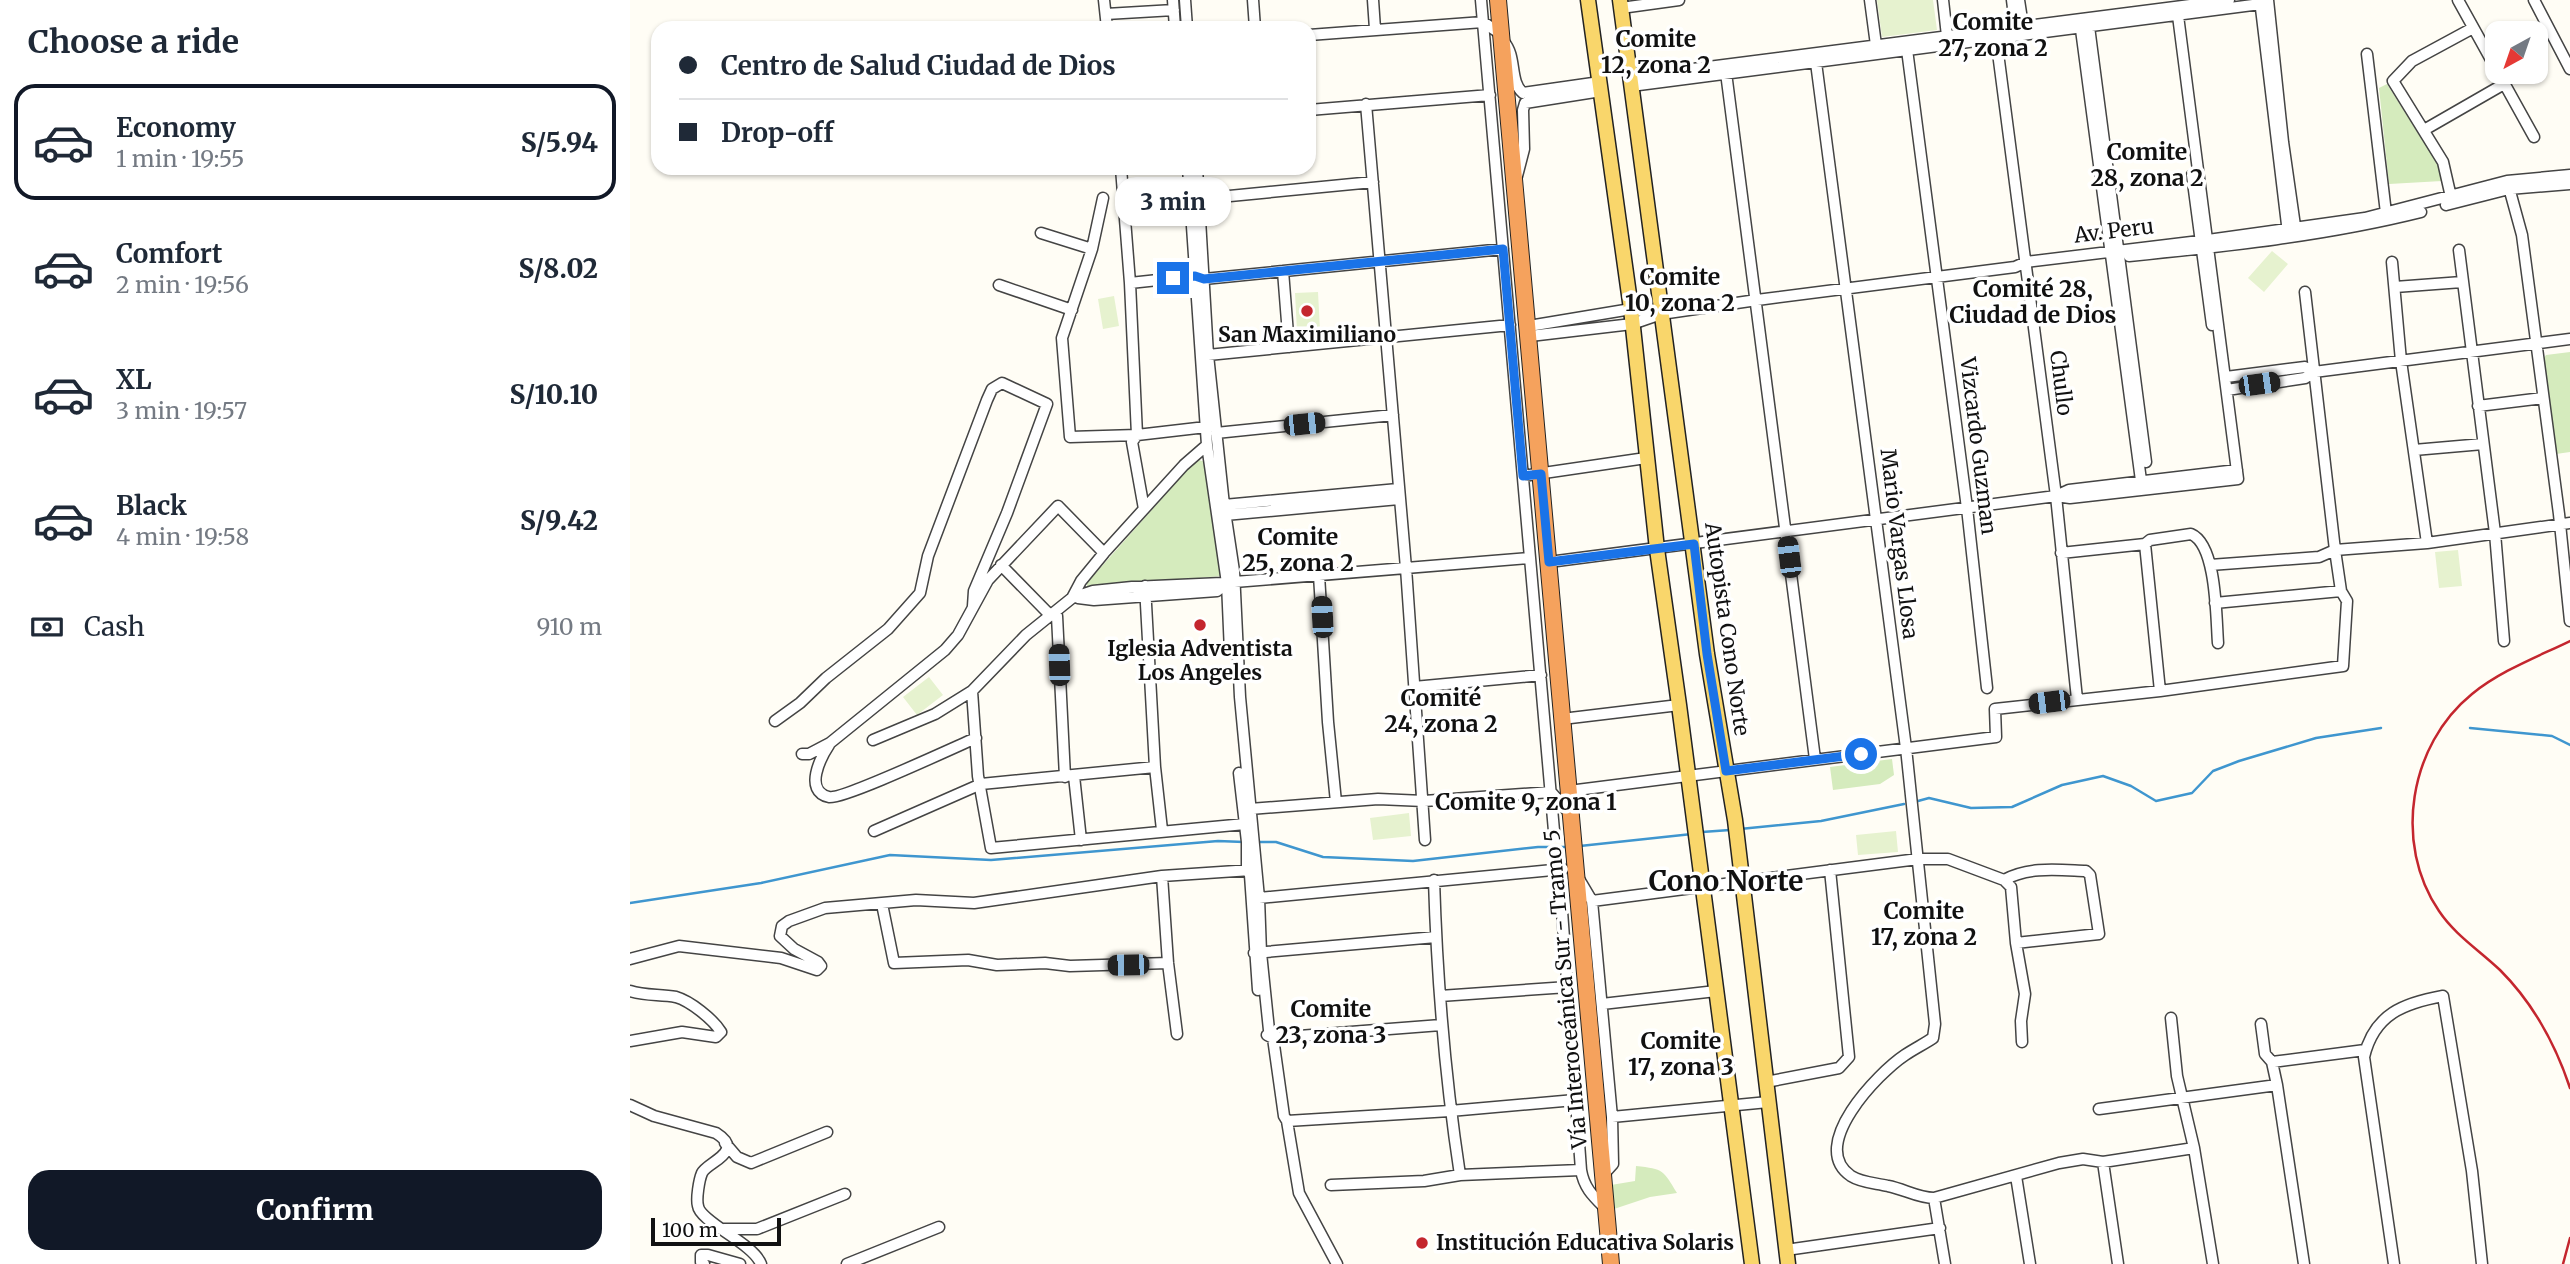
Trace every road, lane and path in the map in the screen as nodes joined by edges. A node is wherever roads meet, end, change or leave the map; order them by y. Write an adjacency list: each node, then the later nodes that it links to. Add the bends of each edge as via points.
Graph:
1 (1104, 0): 20 (street)
2 (1185, 0): 22 (street)
3 (1253, 0): 23 (street)
4 (1373, 0): 27 (street)
5 (1481, 0): 24 (street)
6 (1498, 0): 32 (highway, Vía Interoceánica Sur - Tramo 5)
7 (1588, 0): 42 (main road)
8 (1679, 0): 17 (street)
9 (1870, 0): 33 (street)
10 (1942, 0): 31 (street)
11 (2012, 0): 28 (street)
12 (2020, 0): 28 (street)
13 (2229, 0): 19 (street)
14 (2458, 0): 26 (street)
15 (2534, 0): 39 (street)
16 (2264, 2): 19 (street); 60 (street)
17 (1621, 4): 40 (main road, Autopista Cono Norte)
18 (1173, 5): 20 (street)
19 (2174, 12): 25 (street); 62 (street)
20 (1106, 14): 21 (street)
21 (1106, 21)
22 (1186, 21)
23 (1254, 21)
24 (1483, 22): 27 (street); 32 (street); 43 (street)
25 (2085, 23): 28 (street); 66 (street)
26 (2473, 28): 35 (street); 46 (street, via 2412,61 2393,80)
27 (1375, 29): 29 (street)
28 (2019, 29): 30 (street)
29 (1316, 34)
30 (1995, 34): 31 (street); 34 (street); 69 (street, Chullo)
31 (1947, 36): 34 (street)
32 (1501, 37): 42 (street, via 1523,93); 55 (highway, Vía Interoceánica Sur - Tramo 5)
33 (1876, 45): 34 (street); 37 (street)
34 (1906, 46): 37 (street); 72 (street, Vizcardo Guzman)
35 (2485, 50)
36 (2367, 54): 59 (street)
37 (1815, 59): 38 (street); 77 (street, Mario Vargas Llosa)
38 (1726, 69): 40 (street); 79 (street)
39 (2570, 69)
40 (1630, 82): 81 (main road, Autopista Cono Norte)
41 (2504, 84): 46 (street); 47 (street)
42 (1600, 87): 55 (street, via 1525,103 1524,149); 82 (main road)
43 (1490, 95): 44 (street); 64 (street)
44 (1366, 104): 45 (street); 52 (street)
45 (1316, 109)
46 (2424, 130): 56 (street, via 2445,166)
47 (2534, 138)
48 (1122, 175): 74 (street)
49 (1189, 175): 71 (street)
50 (1197, 175): 58 (street)
51 (2570, 175): 54 (street)
52 (1373, 182): 58 (street); 67 (street)
53 (2570, 184): 54 (street)
54 (2508, 185): 56 (street); 60 (street, via 2369,225); 87 (street, via 2522,235)
55 (1514, 188): 84 (highway, Vía Interoceánica Sur - Tramo 5)
56 (2451, 197): 59 (street)
57 (1103, 198): 63 (street)
58 (1199, 199): 71 (street)
59 (2386, 213): 60 (street)
60 (2292, 232): 62 (street, Av. Peru)
61 (1041, 233): 63 (street)
62 (2204, 244): 66 (street, Av. Peru); 93 (street); 105 (street)
63 (1091, 249): 80 (street)
64 (1503, 249): 67 (street); 83 (street)
65 (2459, 250): 73 (street)
66 (2115, 254): 69 (street, Av. Peru); 107 (street)
67 (1380, 260): 70 (street); 85 (street)
68 (2392, 262): 76 (street)
69 (2022, 266): 72 (street, Av. Peru); 109 (street, Chullo)
70 (1283, 271): 71 (street); 88 (street)
71 (1199, 277): 74 (street); 90 (street); 98 (street)
72 (1936, 277): 77 (street, Av. Peru); 111 (street, Vizcardo Guzman)
73 (2462, 282): 76 (street); 89 (street)
74 (1130, 283): 99 (street)
75 (999, 285): 80 (street)
76 (2395, 288): 91 (street)
77 (1846, 289): 79 (street, Av. Peru); 113 (street, Mario Vargas Llosa)
78 (2305, 292): 92 (street)
79 (1757, 300): 81 (street, Av. Peru); 115 (street)
80 (1072, 310): 99 (street, via 1062,338 1070,437)
81 (1661, 314): 82 (street, Av. Peru); 118 (main road, Autopista Cono Norte)
82 (1631, 317): 84 (street, Av. Peru); 103 (main road)
83 (1510, 325): 85 (street); 106 (street)
84 (1529, 331): 104 (highway, Vía Interoceánica Sur - Tramo 5)
85 (1385, 338): 88 (street); 97 (street)
86 (2570, 339): 87 (street)
87 (2536, 342): 89 (street); 95 (street)
88 (1289, 347): 90 (street)
89 (2472, 352): 91 (street); 96 (street)
90 (1208, 355): 98 (street)
91 (2401, 361): 92 (street); 102 (street)
92 (2314, 372): 93 (street, via 2305,368); 94 (street, via 2305,378); 121 (street)
93 (2226, 377): 94 (street)
94 (2227, 390): 105 (street)
95 (2543, 398): 96 (street); 114 (street)
96 (2478, 406): 100 (street)
97 (1393, 415): 98 (street); 108 (street)
98 (1211, 430): 99 (street); 101 (street); 112 (street)
99 (1137, 435): 110 (street, via 1132,442)
100 (2483, 444): 102 (street); 116 (street)
101 (1207, 445): 110 (street); 130 (street)
102 (2414, 450): 117 (street)
103 (1646, 458): 104 (street); 120 (main road)
104 (1541, 474): 106 (street); 125 (highway, Vía Interoceánica Sur - Tramo 5)
105 (2232, 474): 107 (street)
106 (1523, 476): 124 (street)
107 (2144, 485): 109 (street, via 2069,490)
108 (1399, 494): 112 (street); 128 (street)
109 (2056, 496): 111 (street); 123 (street, Chullo)
110 (1144, 509): 122 (street)
111 (1967, 509): 113 (street); 142 (street, Vizcardo Guzman)
112 (1224, 510): 130 (street)
113 (1876, 520): 115 (street); 152 (street, Mario Vargas Llosa)
114 (2565, 523): 116 (street); 137 (street)
115 (1786, 532): 118 (street); 154 (street)
116 (2495, 533): 117 (street); 138 (street)
117 (2427, 543): 121 (street)
118 (1694, 544): 120 (street); 156 (main road, Autopista Cono Norte)
119 (2145, 544): 123 (street); 127 (street, via 2191,534 2205,550); 144 (street)
120 (1657, 549): 125 (street); 146 (main road)
121 (2335, 550): 127 (street, via 2319,557); 132 (street)
122 (1104, 553): 126 (street, via 1058,506); 133 (street)
123 (2061, 553): 145 (street, Chullo)
124 (1530, 558): 128 (street); 140 (street)
125 (1549, 562): 147 (highway, Vía Interoceánica Sur - Tramo 5)
126 (1001, 565): 135 (street); 136 (street)
127 (2210, 565): 134 (street)
128 (1406, 568): 129 (street); 141 (street)
129 (1319, 575): 130 (street); 163 (street)
130 (1231, 582): 131 (street, via 1217,591); 164 (street); 166 (street, via 1233,698)
131 (1145, 591): 133 (street, via 1093,591); 155 (street)
132 (2341, 591): 134 (street); 144 (street, via 2347,601 2343,666)
133 (1072, 598): 136 (street)
134 (2215, 603): 139 (street)
135 (973, 606): 148 (street, via 974,591 1047,404 1002,383 992,388 929,556 920,593 881,636); 151 (street, via 945,650)
136 (1049, 614): 143 (street); 157 (street, via 1057,616)
137 (2570, 621)
138 (2504, 641)
139 (2218, 643)
140 (1541, 675): 141 (street); 161 (street)
141 (1414, 687): 162 (street)
142 (1987, 688)
143 (972, 691): 149 (street); 150 (street, via 935,714)
144 (2160, 691): 145 (street)
145 (2077, 699): 152 (street, via 1995,709 1996,737)
146 (1679, 705): 147 (street); 158 (main road)
147 (1562, 719): 160 (highway, Vía Interoceánica Sur - Tramo 5)
148 (775, 720)
149 (976, 738): 151 (street, via 832,797 825,796 816,778 818,762); 159 (street)
150 (873, 740)
151 (830, 743): 153 (street)
152 (1906, 748): 154 (street); 172 (street, Mario Vargas Llosa)
153 (802, 754)
154 (1815, 760): 156 (street)
155 (1155, 767): 157 (street); 167 (street)
156 (1726, 771): 158 (street); 180 (main road, Autopista Cono Norte)
157 (1069, 777): 159 (street); 170 (street)
158 (1689, 777): 160 (street); 181 (main road)
159 (981, 785): 168 (street); 170 (street, via 991,848)
160 (1569, 791): 165 (highway, Vía Interoceánica Sur - Tramo 5)
161 (1551, 792): 162 (street); 165 (street); 169 (street)
162 (1424, 801): 163 (street); 171 (street)
163 (1336, 802): 164 (street)
164 (1250, 809): 174 (street)
165 (1571, 815): 173 (highway, Vía Interoceánica Sur - Tramo 5)
166 (1245, 824): 167 (street); 174 (street)
167 (1162, 830): 170 (street)
168 (874, 831)
169 (1554, 831)
170 (1081, 840)
171 (1425, 840)
172 (1918, 859): 176 (street); 179 (street, via 1948,859); 225 (street, Mario Vargas Llosa, via 1933,1038 1905,1055 1862,1097 1839,1132 1836,1146 1849,1175)
173 (1576, 866): 175 (street); 183 (street); 220 (highway, Vía Interoceánica Sur - Tramo 5)
174 (1251, 870): 177 (street); 182 (street); 187 (street)
175 (1559, 870): 178 (street); 190 (street)
176 (1830, 870): 180 (street); 204 (street, via 1849,1057 1839,1068)
177 (1162, 876): 184 (street, via 974,903 916,900); 189 (street)
178 (1434, 880): 182 (street); 185 (street)
179 (2004, 880): 186 (street, via 2011,887); 186 (street, via 2047,869 2090,875 2099,934)
180 (1742, 881): 181 (street); 204 (main road, Autopista Cono Norte)
181 (1703, 887): 183 (street); 192 (main road)
182 (1259, 898): 187 (street)
183 (1592, 901): 194 (street)
184 (881, 904): 188 (street, via 825,908 782,926 780,936 818,962 821,967 817,970 780,958 679,946); 189 (street, via 894,963)
185 (1436, 937): 187 (street); 193 (street)
186 (2016, 943): 201 (street, via 2025,994)
187 (1257, 953): 199 (street)
188 (630, 959)
189 (1168, 963): 198 (street)
190 (1567, 987): 193 (street); 207 (street)
191 (630, 991): 200 (street, via 680,998 722,1032 716,1037 682,1032)
192 (1716, 991): 194 (street); 210 (main road)
193 (1440, 996): 197 (street)
194 (1602, 1004): 213 (street)
195 (2171, 1018): 206 (street)
196 (2261, 1024): 203 (street, via 2265,1054)
197 (1441, 1025): 199 (street); 212 (street)
198 (1177, 1034)
199 (1273, 1038): 214 (street)
200 (630, 1041)
201 (2022, 1042)
202 (2365, 1050): 203 (street); 243 (street); 244 (street, via 2375,1030 2395,1011 2415,1001 2443,996)
203 (2273, 1062): 205 (street)
204 (1766, 1082): 208 (main road, Autopista Cono Norte)
205 (2277, 1085): 206 (street); 242 (street)
206 (2181, 1099): 211 (street); 217 (street)
207 (1576, 1100): 212 (street); 219 (street)
208 (1768, 1102): 210 (street); 230 (main road, Autopista Cono Norte)
209 (630, 1105): 216 (street, via 716,1133)
210 (1730, 1105): 213 (street); 237 (main road)
211 (2099, 1109)
212 (1450, 1111): 214 (street); 221 (street)
213 (1612, 1117): 220 (street, via 1613,1164)
214 (1287, 1121): 235 (street, via 1299,1193)
215 (827, 1132): 216 (street, via 751,1163 737,1157)
216 (725, 1143): 229 (street, via 725,1152 701,1173 698,1206 702,1216)
217 (2194, 1148): 218 (street); 241 (street)
218 (2103, 1162): 222 (street, via 2082,1159); 240 (street)
219 (1581, 1170): 221 (street); 226 (street, via 1588,1191)
220 (1604, 1174): 226 (highway, Vía Interoceánica Sur - Tramo 5)
221 (1460, 1175): 223 (street)
222 (2016, 1176): 225 (street); 239 (street)
223 (1331, 1185)
224 (845, 1194): 229 (street, via 757,1229)
225 (1934, 1198): 228 (street)
226 (1606, 1209): 236 (highway, Vía Interoceánica Sur - Tramo 5)
227 (939, 1227): 234 (street)
228 (1940, 1228): 230 (street); 238 (street)
229 (724, 1229): 233 (street)
230 (1787, 1257)
231 (704, 1264): 232 (street, via 701,1255)
232 (740, 1264)
233 (761, 1264)
234 (847, 1264)
235 (1338, 1264)
236 (1611, 1264)
237 (1752, 1264)
238 (1945, 1264)
239 (2031, 1264)
240 (2118, 1264)
241 (2213, 1264)
242 (2304, 1264)
243 (2395, 1264)
244 (2482, 1264)

